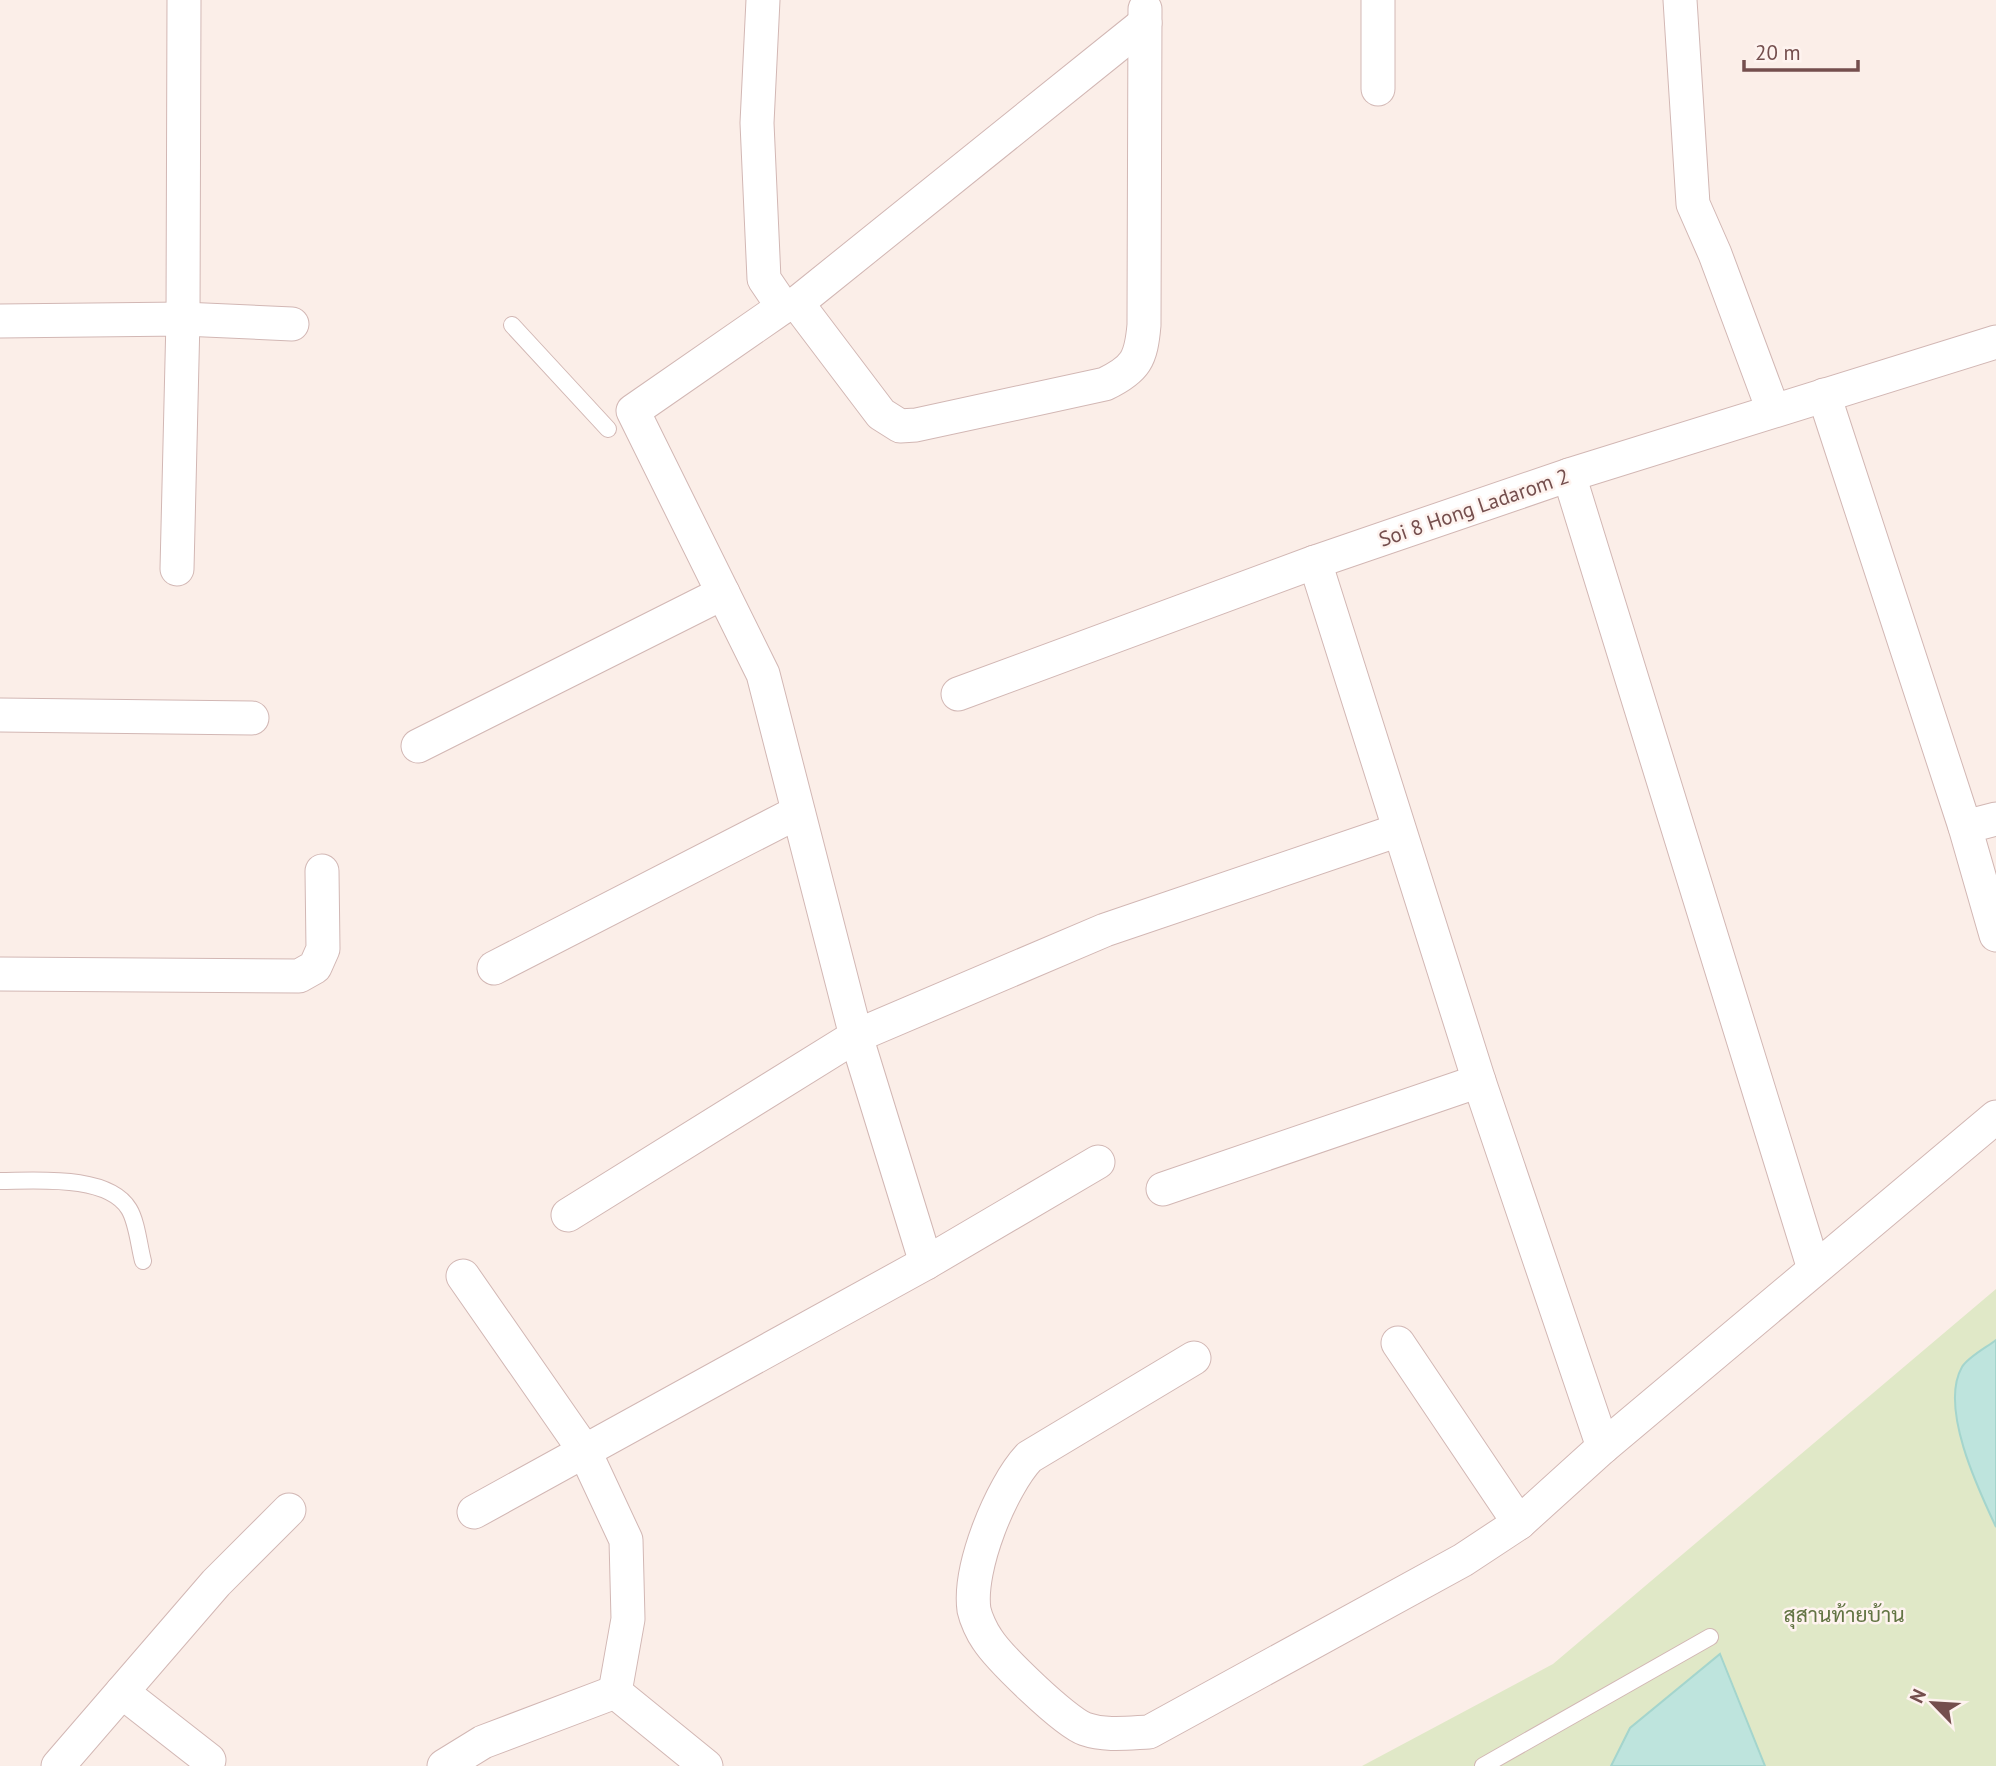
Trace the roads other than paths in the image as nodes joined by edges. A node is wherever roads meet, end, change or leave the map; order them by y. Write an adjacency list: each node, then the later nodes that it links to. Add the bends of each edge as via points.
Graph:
1 (184, 0): 8 (street)
2 (763, 0): 7 (street, via 757,123 764,279)
3 (1378, 0): 6 (street)
4 (1680, 0): 14 (street, via 1693,204)
5 (1145, 11): 7 (street); 7 (street, via 1144,325 1141,355 1125,375 1105,384 900,426 881,414)
6 (1378, 89)
7 (790, 305): 19 (street, via 633,411)
8 (183, 320): 9 (street); 10 (street); 18 (street)
9 (0, 321)
10 (292, 324)
11 (512, 324): 15 (lane)
12 (1996, 342): 13 (street, Soi 8 Hong Ladarom 2)
13 (1824, 395): 14 (street, Soi 8 Hong Ladarom 2); 25 (street)
14 (1773, 411): 16 (street, Soi 8 Hong Ladarom 2)
15 (608, 429)
16 (1569, 475): 17 (street, Soi 8 Hong Ladarom 2); 40 (street)
17 (1315, 562): 20 (street, Soi 8 Hong Ladarom 2); 26 (street)
18 (177, 569)
19 (723, 593): 23 (street); 24 (street, via 763,674)
20 (958, 694)
21 (0, 715): 22 (street)
22 (252, 718)
23 (418, 746)
24 (798, 812): 29 (street); 31 (street)
25 (1980, 823): 28 (street)
26 (1399, 830): 31 (street, via 1105,930); 32 (street)
27 (321, 871): 30 (street, via 323,949 315,967 299,976)
28 (1996, 935)
29 (494, 968)
30 (0, 975)
31 (856, 1036): 37 (street); 39 (street)
32 (1479, 1082): 36 (street); 44 (street)
33 (1996, 1117): 40 (street)
34 (1098, 1162): 39 (street)
35 (0, 1181): 38 (lane, via 65,1181 115,1194 129,1209)
36 (1163, 1189)
37 (568, 1215)
38 (143, 1261)
39 (926, 1263): 45 (street)
40 (1814, 1269): 44 (street)
41 (463, 1276): 45 (street)
42 (1398, 1343): 48 (street)
43 (1194, 1357): 48 (street, via 1029,1457 1013,1474 984,1549 974,1585 974,1611 987,1641 1065,1718 1086,1730 1149,1732 1463,1560)
44 (1603, 1447): 48 (street)
45 (584, 1450): 47 (street); 51 (street, via 626,1540 628,1619)
46 (289, 1510): 50 (street, via 216,1583)
47 (474, 1512)
48 (1519, 1523)
49 (1710, 1637): 56 (lane)
50 (122, 1692): 52 (street); 53 (street)
51 (615, 1692): 54 (street, via 483,1742); 55 (street)
52 (209, 1760)
53 (58, 1766)
54 (444, 1766)
55 (706, 1766)
56 (1483, 1766)

